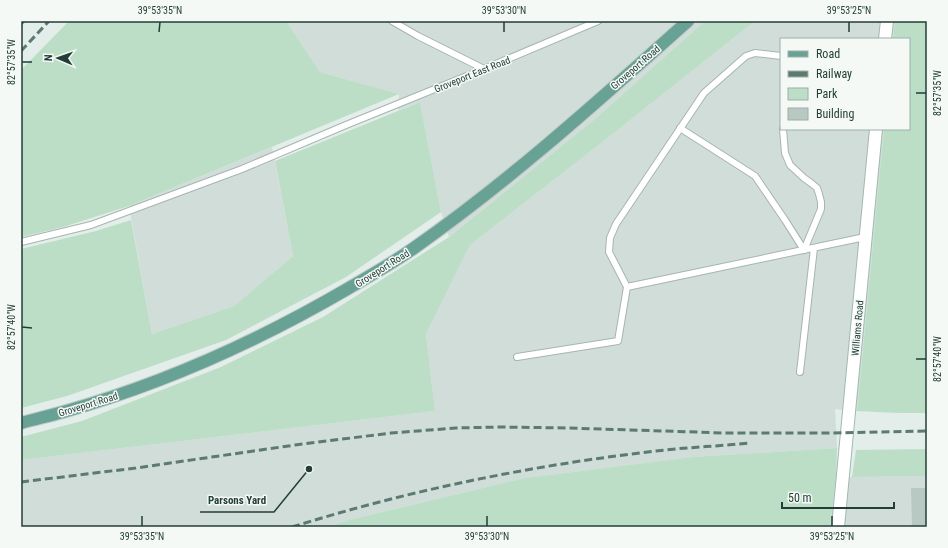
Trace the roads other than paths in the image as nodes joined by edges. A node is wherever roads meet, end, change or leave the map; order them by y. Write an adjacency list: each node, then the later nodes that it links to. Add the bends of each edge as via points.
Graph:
1 (392, 21): 8 (lane)
2 (598, 21): 5 (lane, Groveport East Road)
3 (688, 21): 19 (main road, Groveport Road, via 501,183 385,267 244,344 167,377 112,397)
4 (887, 21): 6 (main road)
5 (589, 23): 8 (lane, Groveport East Road)
6 (886, 38)
7 (780, 56): 9 (lane, via 755,53 746,56 704,93)
8 (484, 69): 13 (lane, Groveport East Road, via 242,169 91,225)
9 (680, 128): 15 (lane, via 755,176); 16 (lane, via 616,224 610,238 609,252)
10 (783, 130): 15 (lane, via 785,154 790,165 812,183 821,202 821,209)
11 (876, 130): 12 (main road, Williams Road)
12 (865, 237): 14 (lane); 20 (main road, Williams Road)
13 (21, 242)
14 (814, 248): 15 (lane); 18 (lane)
15 (804, 250): 16 (lane)
16 (627, 287): 17 (lane, via 618,341)
17 (517, 357)
18 (800, 372)
19 (21, 423)
20 (838, 527)

